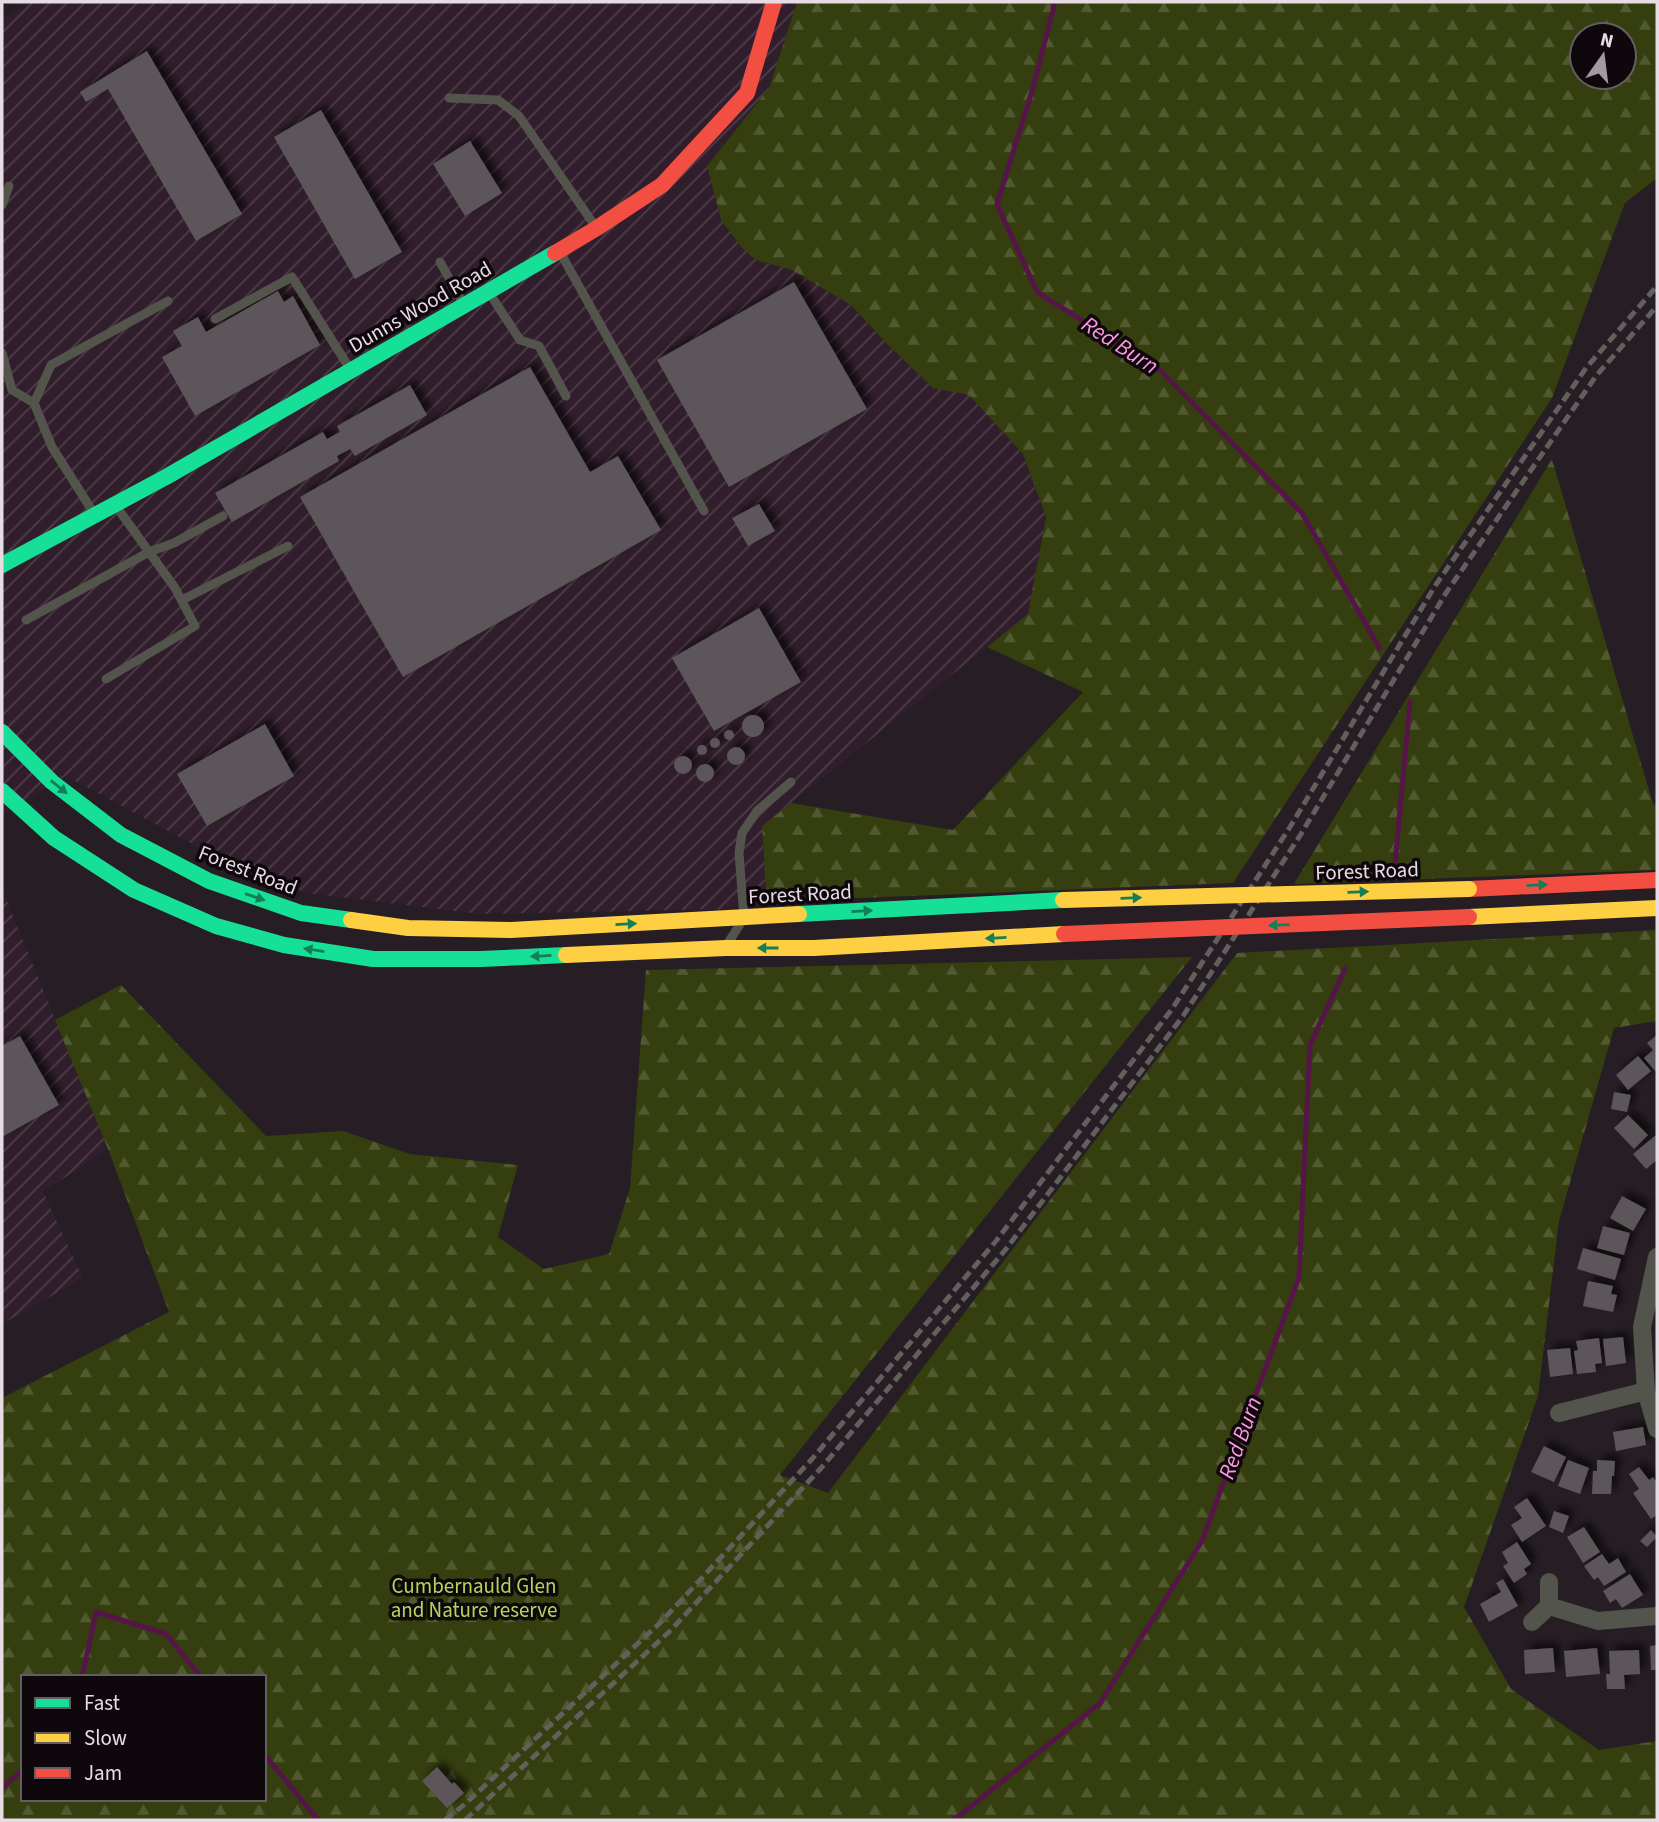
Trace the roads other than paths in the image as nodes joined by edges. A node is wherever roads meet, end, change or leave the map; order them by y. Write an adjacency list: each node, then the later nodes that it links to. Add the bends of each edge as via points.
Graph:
1 (774, 2): 5 (street, Dunns Wood Road, via 747,93 662,185)
2 (449, 97): 5 (lane, via 498,100 519,117)
3 (9, 186): 4 (lane)
4 (2, 205)
5 (597, 228): 6 (street, Dunns Wood Road)
6 (559, 251): 8 (street, Dunns Wood Road); 17 (lane)
7 (440, 262): 10 (lane)
8 (489, 292): 10 (street, Dunns Wood Road); 14 (lane, via 520,340 539,346)
9 (168, 301): 15 (lane, via 51,365)
10 (465, 306): 13 (street, Dunns Wood Road)
11 (215, 319): 13 (lane, via 292,277)
12 (2, 353): 15 (lane, via 12,390)
13 (351, 370): 16 (street, Dunns Wood Road)
14 (566, 396)
15 (34, 403): 18 (lane, via 52,447)
16 (115, 504): 18 (street, Dunns Wood Road); 21 (lane)
17 (705, 511)
18 (95, 515): 22 (street, Dunns Wood Road)
19 (223, 516): 21 (lane)
20 (288, 546): 23 (lane)
21 (149, 552): 23 (lane); 24 (lane)
22 (2, 565)
23 (182, 600): 25 (lane, via 195,625)
24 (26, 620)
25 (106, 679)
26 (4, 733): 31 (street, Forest Road, one-way to 31, via 52,782 121,835 209,881 301,913 408,928 511,930)
27 (791, 782): 31 (lane, via 757,811 742,833)
28 (2, 791): 32 (street, one-way to 28, via 373,959 284,945 216,926 134,890 54,838)
29 (1657, 880): 31 (street, Forest Road, one-way to 29, bridge, via 1063,900)
30 (1657, 908): 32 (street, one-way to 32, bridge, via 814,948)
31 (744, 918): 32 (lane)
32 (726, 948)
33 (1657, 1257): 34 (street, via 1642,1327)
34 (1646, 1391): 35 (street); 36 (street)
35 (1559, 1413)
36 (1657, 1429)
37 (1549, 1582): 38 (street)
38 (1549, 1606): 39 (street, via 1598,1621); 40 (street)
39 (1657, 1616)
40 (1532, 1622)

